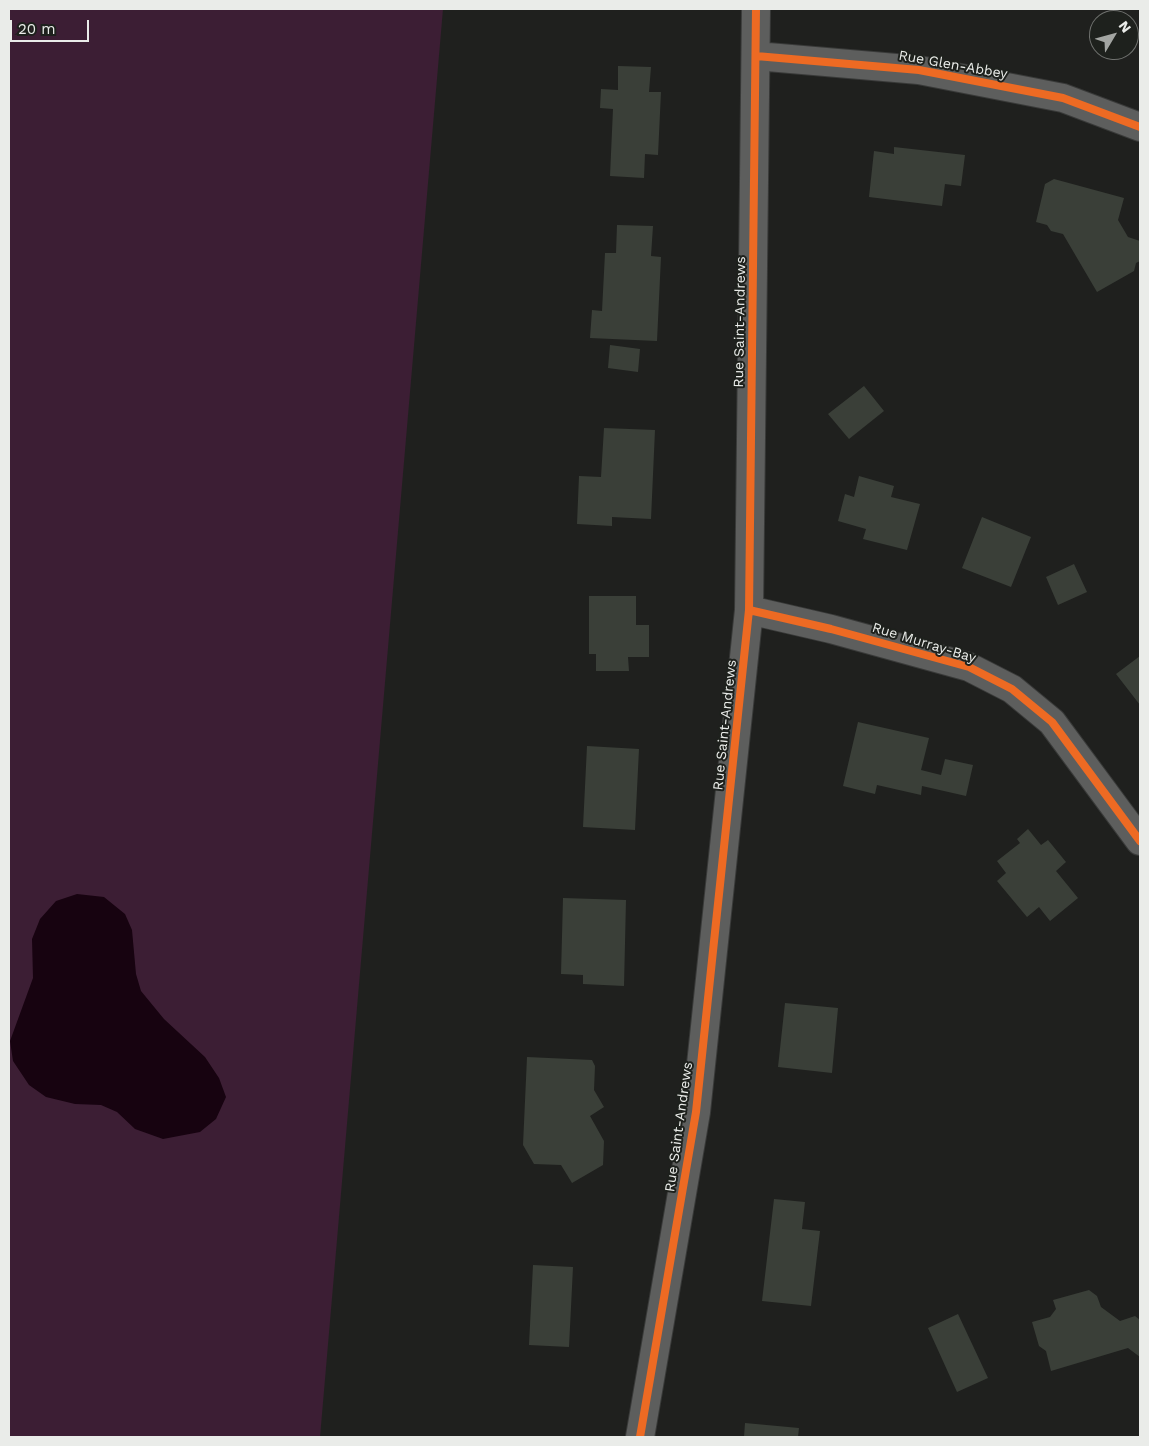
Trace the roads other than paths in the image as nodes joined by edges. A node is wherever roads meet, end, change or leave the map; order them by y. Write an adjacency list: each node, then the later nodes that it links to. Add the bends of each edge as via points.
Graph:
1 (756, 9): 2 (street, Rue Saint-Andrews)
2 (756, 56): 3 (street, Rue Glen-Abbey, via 919,70 1063,98); 4 (street, Rue Saint-Andrews)
3 (1140, 127)
4 (750, 610): 5 (street, Rue Murray-Bay, via 969,667 1012,689 1052,722); 6 (street, Rue Saint-Andrews, via 696,1112)
5 (1140, 840)
6 (640, 1437)

